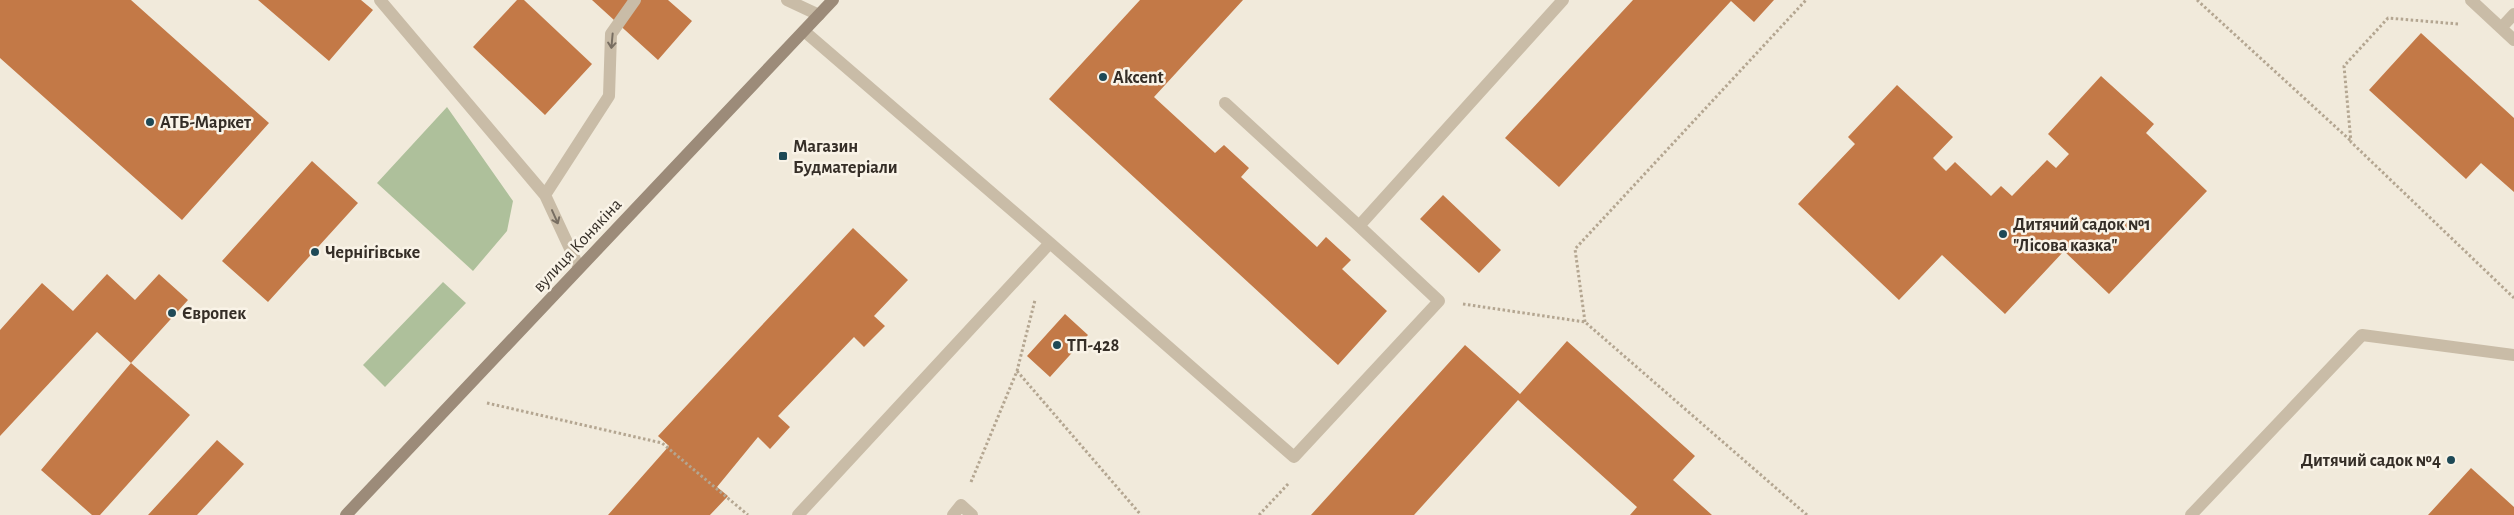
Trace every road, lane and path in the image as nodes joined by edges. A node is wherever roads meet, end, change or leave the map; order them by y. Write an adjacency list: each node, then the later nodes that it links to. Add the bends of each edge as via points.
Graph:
1 (380, 0): 16 (lane)
2 (635, 0): 16 (lane, one-way to 16, via 611,34 609,96)
3 (787, 0): 10 (lane)
4 (833, 0): 10 (main road, вулиця Конякіна)
5 (1563, 0): 17 (lane)
6 (1806, 0): 23 (path, via 1575,249)
7 (2197, 0): 15 (path)
8 (2471, 0): 11 (lane)
9 (2514, 14): 11 (lane)
10 (819, 15): 12 (main road, вулиця Конякіна)
11 (2501, 28): 13 (lane); 15 (path, via 2388,18 2344,66)
12 (804, 31): 18 (lane); 19 (main road, вулиця Конякіна)
13 (2514, 40)
14 (1225, 103): 17 (lane)
15 (2351, 142): 21 (path)
16 (545, 195): 19 (lane, one-way to 19)
17 (1359, 226): 22 (lane)
18 (1050, 242): 22 (lane, via 1294,457); 30 (lane)
19 (579, 268): 26 (main road, вулиця Конякіна)
20 (1036, 298): 25 (path)
21 (2514, 298)
22 (1439, 301): 23 (path)
23 (1585, 322): 33 (path)
24 (2514, 355): 34 (lane, via 2362,335)
25 (1017, 371): 27 (path); 32 (path)
26 (457, 397): 28 (main road, вулиця Конякіна); 29 (path, via 662,443)
27 (957, 510): 31 (lane)
28 (346, 515)
29 (748, 515)
30 (798, 515)
31 (972, 515)
32 (1141, 515)
33 (1807, 515)
34 (2191, 515)

